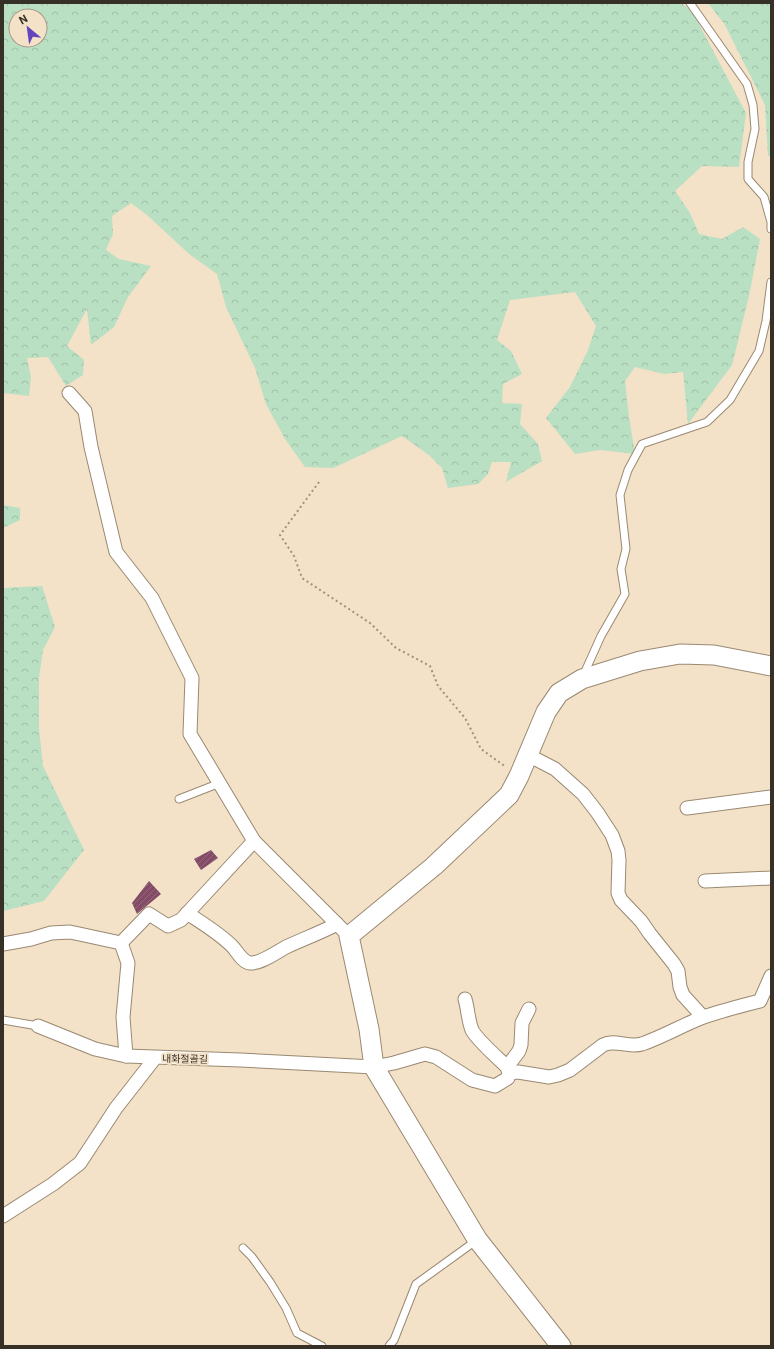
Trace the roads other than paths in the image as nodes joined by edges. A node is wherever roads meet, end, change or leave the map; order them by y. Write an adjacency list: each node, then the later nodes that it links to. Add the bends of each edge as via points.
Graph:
1 (690, 3): 2 (lane, via 747,84 753,104 755,129 748,162 748,179 764,197)
2 (771, 229)
3 (771, 282): 6 (lane, via 759,351 730,400 707,422 642,444 628,470 620,495 626,549 621,569 625,594 601,636)
4 (69, 393): 8 (street, via 85,412 116,552 152,598 192,678 190,734)
5 (771, 666): 6 (street, via 714,655 680,654 640,661)
6 (582, 679): 7 (street, via 559,693 546,712)
7 (528, 754): 16 (street, via 509,795 445,856); 22 (street, via 556,770 583,794 597,812 612,835 618,851 618,893 674,964 683,995)
8 (220, 783): 10 (lane); 12 (street)
9 (771, 797): 11 (street)
10 (179, 800)
11 (687, 808)
12 (254, 841): 15 (street); 16 (street)
13 (771, 878): 14 (street)
14 (705, 881)
15 (187, 913): 16 (street, via 224,938 249,963 268,958 319,934); 17 (street, via 181,920 168,926 150,914)
16 (343, 930): 27 (street, via 369,1029)
17 (121, 943): 18 (street, via 70,932 51,933); 25 (street, via 128,963 123,1017)
18 (3, 944)
19 (771, 976): 22 (street, via 760,1001)
20 (465, 999): 28 (street, via 472,1030)
21 (529, 1009): 28 (street, via 522,1022 519,1051)
22 (703, 1017): 28 (street, via 640,1044 608,1042 570,1070 549,1077)
23 (3, 1020): 24 (lane, 내화절골길)
24 (38, 1026): 25 (street, 내화절골길, via 95,1049)
25 (126, 1056): 26 (street, 내화절골길)
26 (155, 1058): 27 (street, 내화절골길); 29 (street, via 116,1108 80,1163)
27 (374, 1067): 28 (street, 내화절골길, via 394,1064 425,1054 436,1057 472,1080 495,1086 508,1078); 30 (street)
28 (508, 1070)
29 (3, 1216)
30 (477, 1239): 33 (lane, via 416,1284 394,1340); 34 (street)
31 (243, 1248): 32 (lane, via 270,1282 297,1333)
32 (322, 1346)
33 (389, 1346)
34 (561, 1346)

